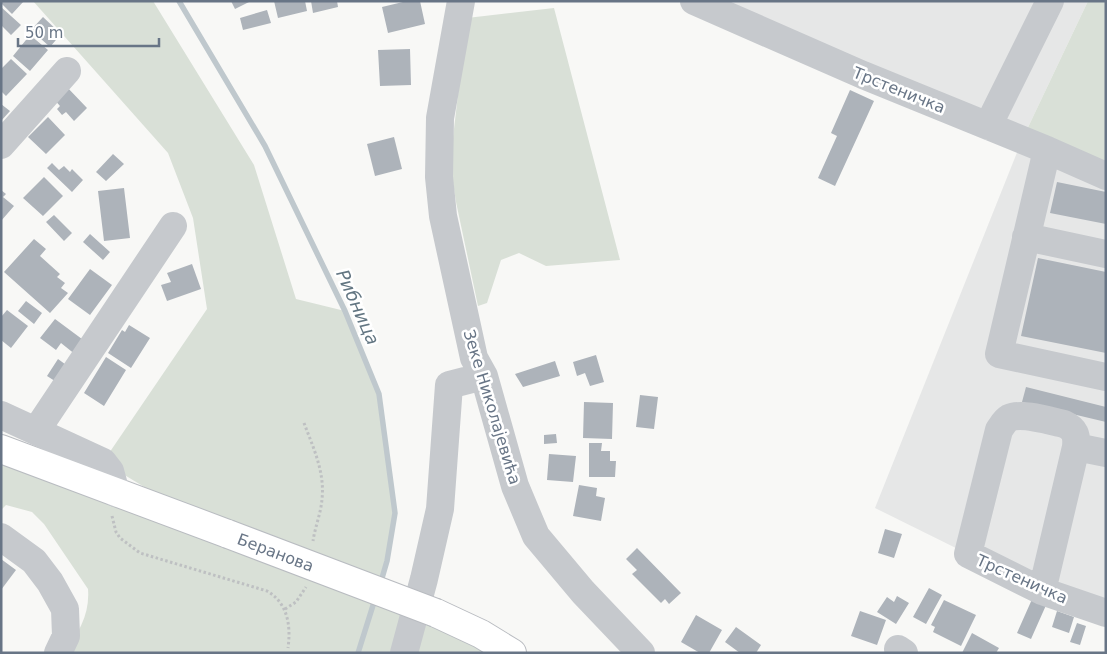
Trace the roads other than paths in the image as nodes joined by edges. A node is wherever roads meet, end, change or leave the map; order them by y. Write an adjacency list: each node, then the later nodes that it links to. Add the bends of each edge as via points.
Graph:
1 (461, 1): 12 (street, Зеке Николајевића, via 440,118 438,176 443,216 474,358)
2 (694, 1): 5 (street, Трстеничка)
3 (1050, 1): 5 (street)
4 (67, 71): 6 (street)
5 (988, 126): 7 (street, Трстеничка)
6 (1, 145)
7 (1046, 150): 8 (street, Трстеничка); 10 (street)
8 (1106, 176)
9 (172, 226): 15 (street)
10 (1026, 237): 11 (street); 13 (street, via 999,354)
11 (1106, 254)
12 (484, 376): 24 (street, via 449,385 440,509); 26 (street, Зеке Николајевића, via 515,486 536,536)
13 (1106, 377)
14 (1, 415): 15 (street)
15 (36, 431): 19 (street, via 103,462 110,471)
16 (1076, 447): 18 (street); 21 (street); 21 (street, Трстеничка, via 1076,433 1071,427 1017,416 1009,418 999,430 968,554)
17 (1, 449): 19 (main road, Беранова)
18 (1106, 453)
19 (116, 493): 25 (main road, Беранова, bridge, via 436,613)
20 (1, 537): 23 (street, via 34,561 65,609 66,636)
21 (1042, 591): 22 (street, Трстеничка)
22 (1106, 614)
23 (58, 653)
24 (404, 653)
25 (512, 653)
26 (641, 653)

